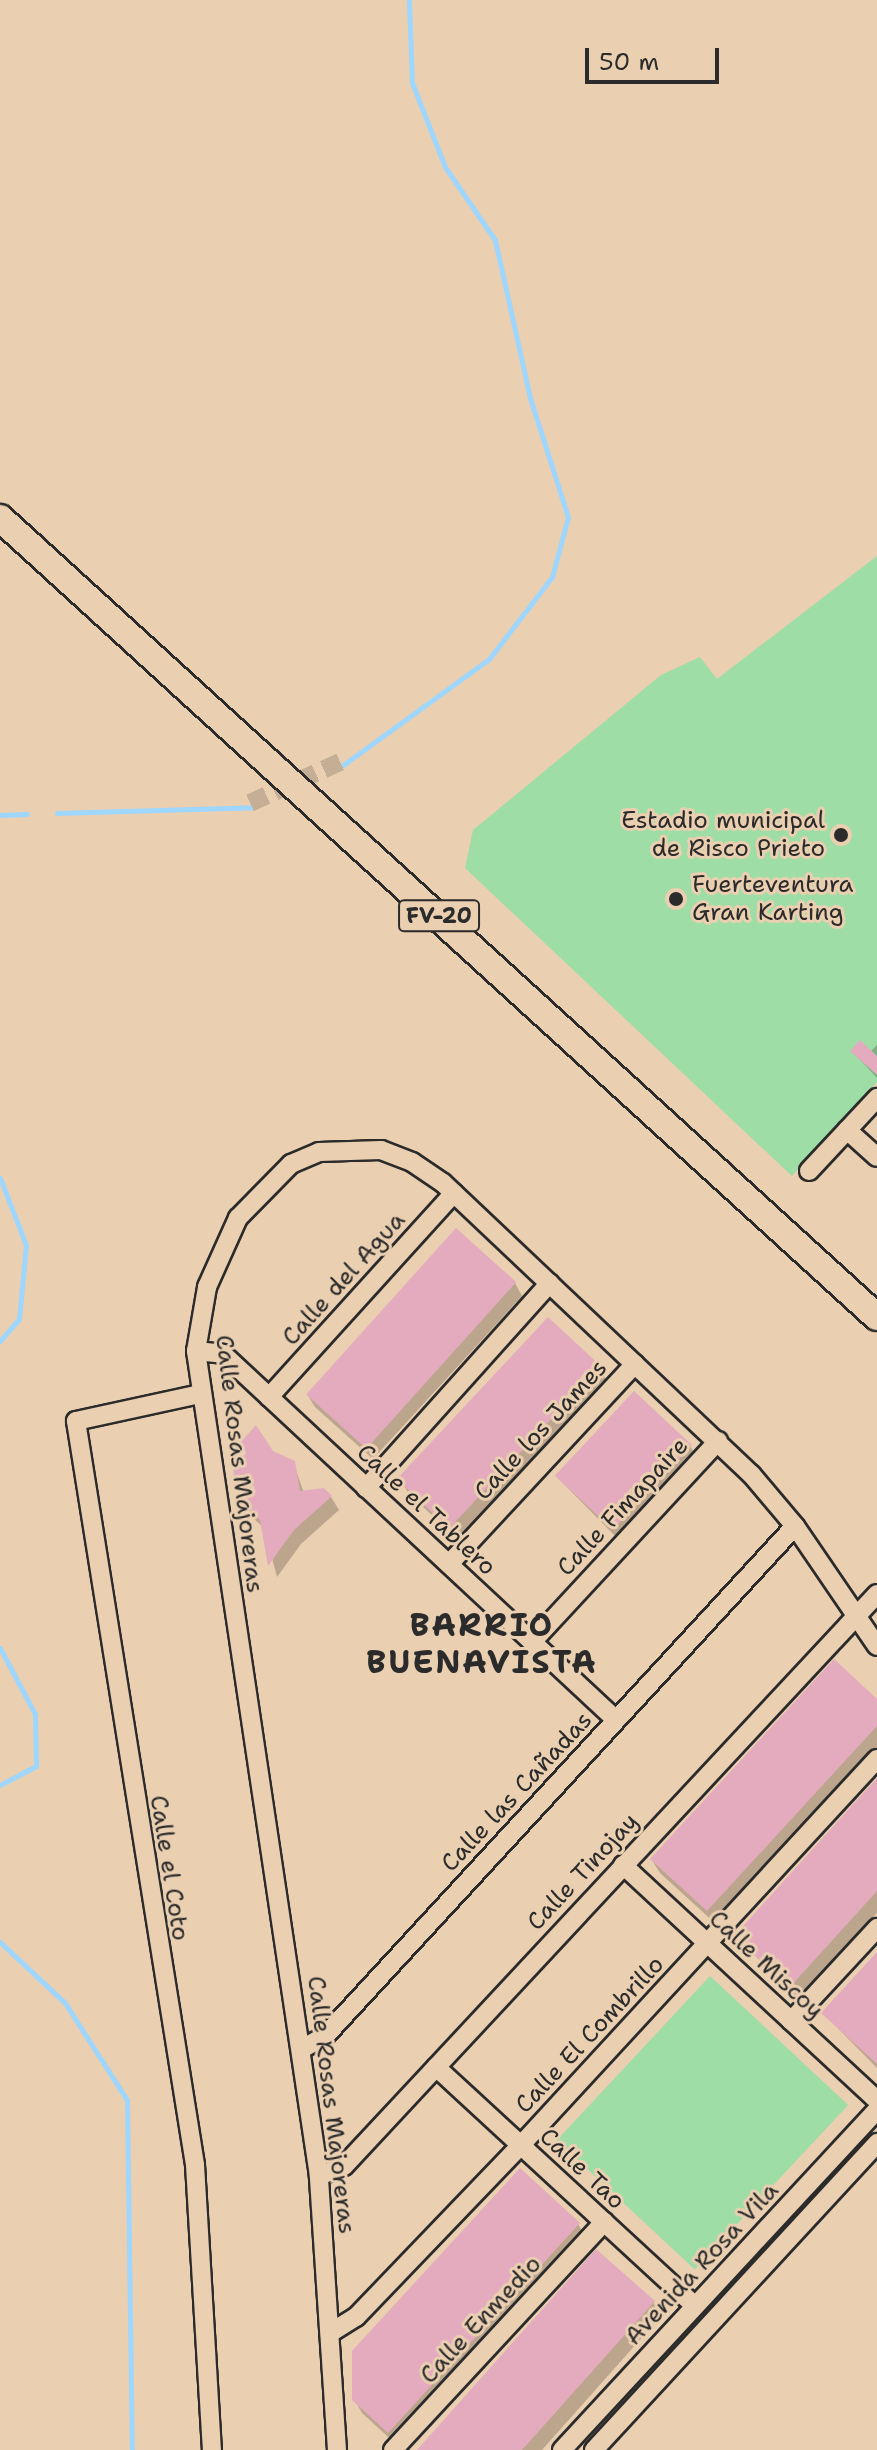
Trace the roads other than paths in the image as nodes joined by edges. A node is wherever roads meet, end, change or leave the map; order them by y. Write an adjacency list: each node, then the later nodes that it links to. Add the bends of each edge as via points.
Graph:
1 (0, 518): 8 (main road, FV-20)
2 (877, 1098): 3 (street)
3 (847, 1130): 4 (street); 5 (street)
4 (877, 1157)
5 (809, 1171)
6 (454, 1193): 7 (street, Calle Rosas Majoreras); 9 (street, Calle Rosas Majoreras, via 412,1162 381,1150 319,1152 291,1164 246,1209 221,1247 196,1327); 12 (street, Calle del Agua)
7 (550, 1283): 10 (street, Calle Rosas Majoreras); 14 (street)
8 (877, 1317)
9 (196, 1351): 11 (street, Calle Rosas Majoreras); 12 (street, Calle el Tablero, via 223,1354)
10 (635, 1364): 13 (street, Calle Rosas Majoreras); 16 (street, Calle los James)
11 (200, 1394): 27 (street, Calle Rosas Majoreras); 37 (street, Calle el Coto, via 76,1421 195,2165)
12 (269, 1397): 14 (street, Calle el Tablero)
13 (718, 1441): 15 (street, Calle Rosas Majoreras); 19 (street, Calle Fimapaire)
14 (366, 1488): 16 (street, Calle el Tablero)
15 (795, 1526): 18 (street, Calle Rosas Majoreras); 21 (street, Calle las Cañadas)
16 (449, 1564): 19 (street, Calle el Tablero)
17 (877, 1594): 18 (street, Calle Tinojay)
18 (856, 1617): 20 (street, Calle Rosas Majoreras); 23 (street, Calle Tinojay)
19 (532, 1642): 21 (street, Calle el Tablero)
20 (877, 1646)
21 (616, 1720): 27 (street, Calle las Cañadas, via 326,2035)
22 (877, 1759): 25 (street, Calle El Combrillo)
23 (623, 1865): 25 (street, Calle Miscoy); 28 (street, Calle Tinojay)
24 (877, 1928): 26 (street)
25 (707, 1943): 26 (street, Calle Miscoy); 32 (street, Calle El Combrillo)
26 (791, 2021): 29 (street, Calle Miscoy)
27 (302, 2049): 33 (street, Calle Rosas Majoreras)
28 (436, 2067): 32 (street, Calle Tao); 33 (street, Calle Tinojay, via 344,2166)
29 (877, 2100)
30 (877, 2110): 35 (street, Avenida Rosa Vila)
31 (877, 2143): 41 (street, Avenida Rosa Vila)
32 (521, 2145): 34 (street, Calle Tao); 36 (street, Calle El Combrillo, via 356,2317)
33 (319, 2176): 36 (street, Calle Rosas Majoreras)
34 (604, 2222): 35 (street, Calle Tao); 39 (street, Calle Enmedio)
35 (695, 2306): 40 (street, Avenida Rosa Vila)
36 (330, 2333): 38 (street, Calle Rosas Majoreras)
37 (212, 2450)
38 (337, 2450)
39 (393, 2450)
40 (562, 2450)
41 (594, 2450)

